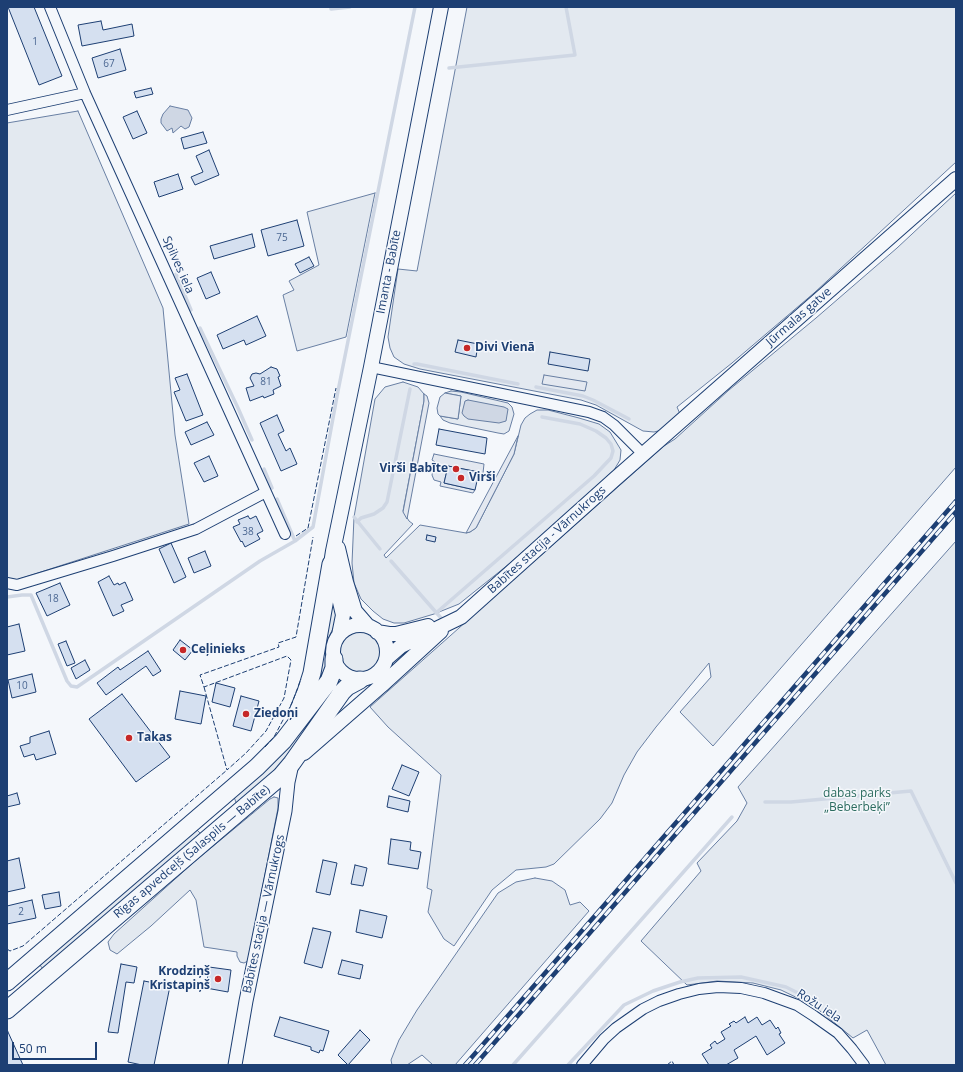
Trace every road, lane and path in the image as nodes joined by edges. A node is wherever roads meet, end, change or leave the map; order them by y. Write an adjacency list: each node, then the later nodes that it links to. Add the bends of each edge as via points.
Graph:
1 (50, 7): 3 (street, Spilves iela)
2 (441, 7): 6 (main road, Imanta - Babīte)
3 (85, 93): 4 (street); 8 (street, Spilves iela)
4 (7, 110)
5 (956, 179): 7 (main road, Jūrmalas gatve)
6 (370, 367): 7 (street, via 589,412 614,425); 10 (main road, Imanta - Babīte)
7 (643, 454): 13 (main road, Babītes stacija - Vārnukrogs, via 461,616)
8 (266, 492): 9 (street, Spilves iela); 12 (street, via 196,529 17,585)
9 (285, 534)
10 (337, 538): 11 (main road, Imanta - Babīte); 14 (main road, Imanta - Babīte, via 344,577 355,611)
11 (331, 564): 15 (main road, Imanta - Babīte, via 343,615); 19 (highway, via 312,673 300,708)
12 (7, 583)
13 (450, 622): 14 (main road, Babītes stacija - Vārnukrogs, via 396,634); 17 (main road, Babītes stacija - Vārnukrogs, via 400,646); 20 (main road)
14 (373, 629): 15 (main road, via 355,626); 17 (main road, via 386,644)
15 (339, 635): 16 (main road, via 333,647)
16 (334, 659): 18 (main road, via 341,672); 19 (highway, Rīgas apvedceļš (Salaspils — Babīte), via 329,681)
17 (386, 659): 18 (main road, via 379,672)
18 (360, 680): 20 (highway, Rīgas apvedceļš (Salaspils — Babīte), via 342,692)
19 (283, 740): 21 (highway, Rīgas apvedceļš (Salaspils — Babīte), via 257,767)
20 (292, 764): 22 (highway, Rīgas apvedceļš (Salaspils — Babīte)); 23 (street, Babītes stacija — Vārnukrogs)
21 (7, 982)
22 (7, 1010)
23 (235, 1065)
24 (582, 1065): 25 (street, Rožu iela, via 616,1028 644,1009 679,994 718,987 764,993 797,1005 838,1033)
25 (864, 1065)

